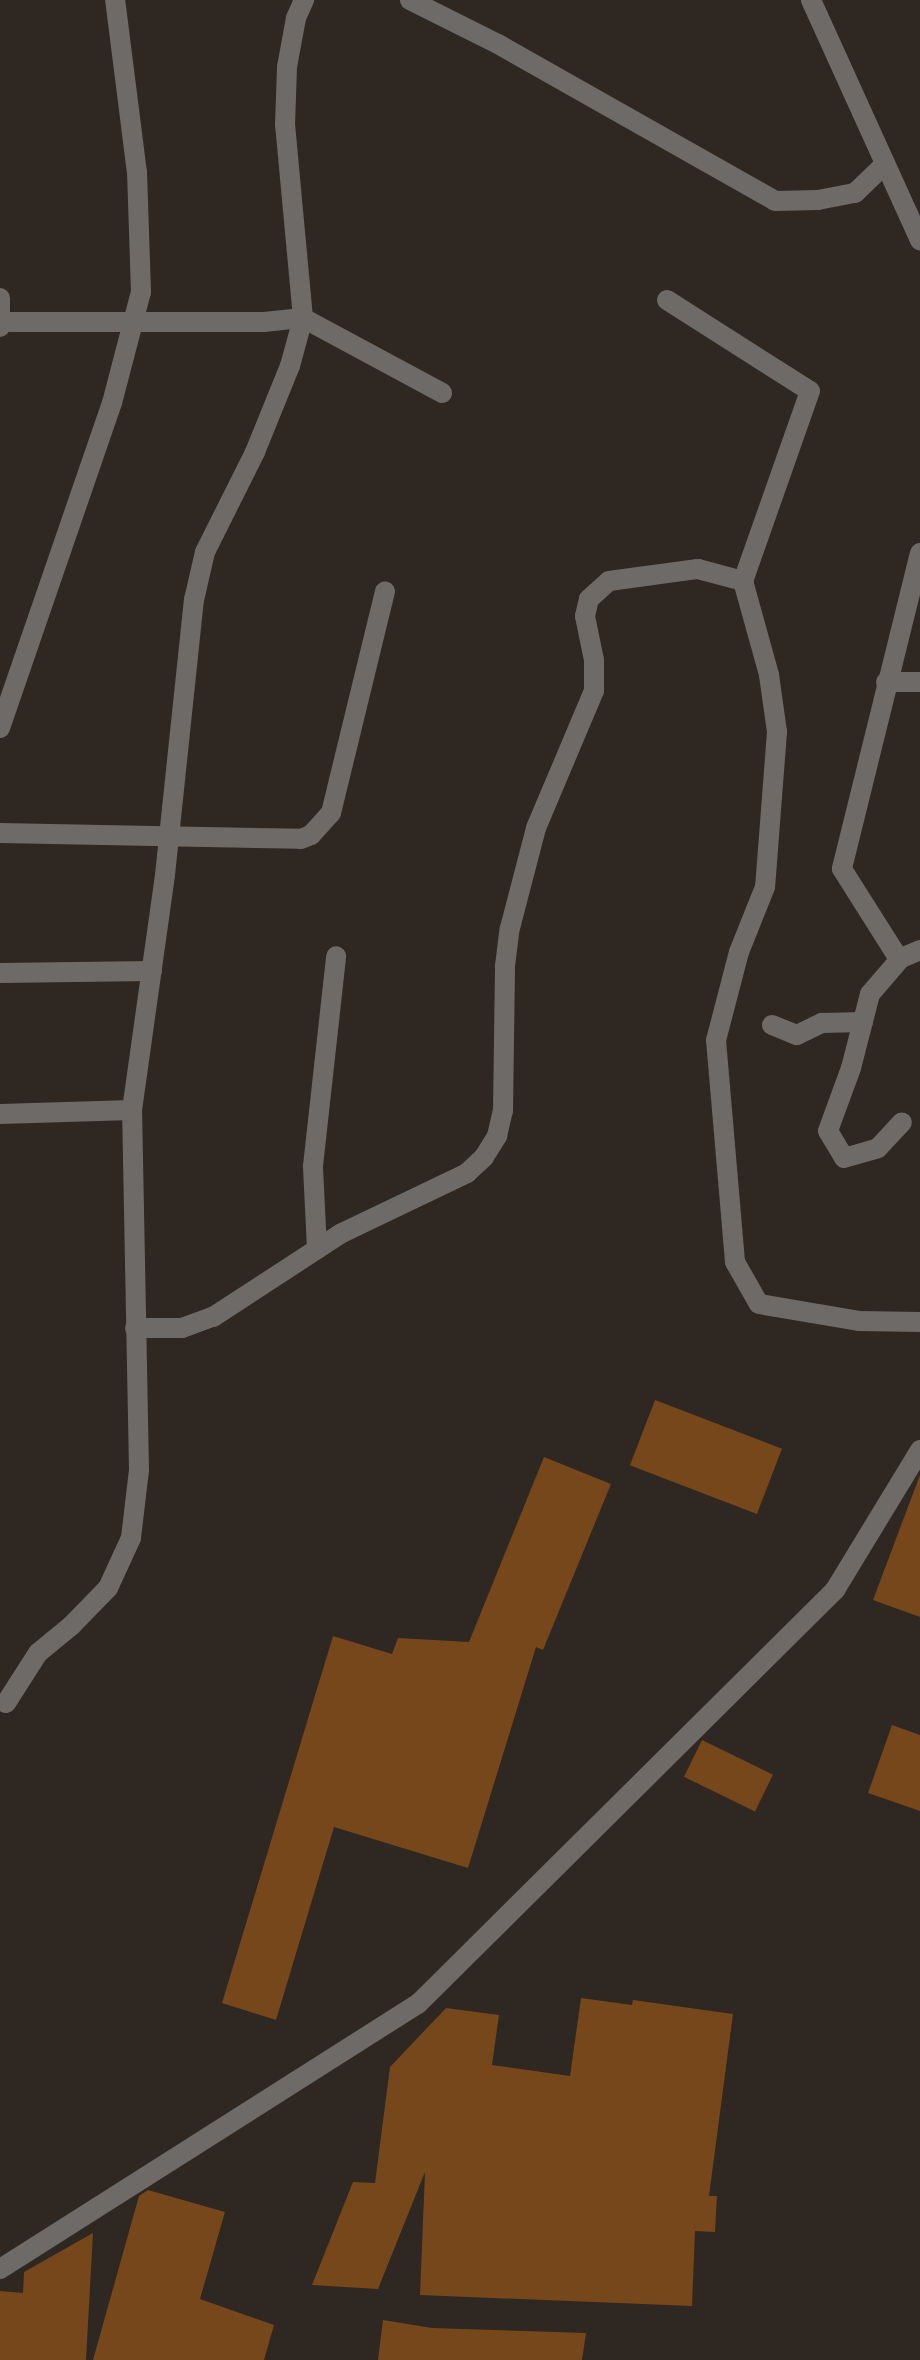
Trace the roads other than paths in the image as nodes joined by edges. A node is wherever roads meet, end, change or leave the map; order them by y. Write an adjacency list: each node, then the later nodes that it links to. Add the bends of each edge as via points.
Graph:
1 (115, 0): 10 (street, via 137,173 142,261)
2 (304, 0): 9 (street, via 287,67 285,125)
3 (410, 0): 5 (street, via 775,201 855,193)
4 (811, 0): 5 (street)
5 (884, 165): 6 (street)
6 (920, 240)
7 (0, 298): 11 (street)
8 (667, 300): 14 (street, via 810,391)
9 (303, 318): 10 (street); 12 (street); 20 (street, via 255,452 205,552 190,629)
10 (136, 322): 11 (street); 18 (street)
11 (1, 324)
12 (442, 393)
13 (920, 553): 16 (street)
14 (743, 581): 30 (street, via 698,569 609,581 589,599 585,616 594,691 536,828 510,928 503,1111 497,1136 467,1173); 31 (street, via 769,675 777,732 765,887 739,952 716,1040 735,1262 759,1304 859,1321)
15 (385, 591): 20 (street, via 327,822 301,839)
16 (886, 682): 17 (street); 21 (street, via 842,869)
17 (920, 682)
18 (0, 728)
19 (0, 833): 20 (street)
20 (169, 836): 23 (street)
21 (910, 954): 25 (street, via 870,994)
22 (336, 956): 30 (street, via 313,1166)
23 (152, 971): 24 (street); 27 (street)
24 (0, 973)
25 (863, 1022): 26 (street, via 822,1023 797,1035); 29 (street, via 828,1131 844,1158 878,1148)
26 (772, 1025)
27 (132, 1110): 28 (street); 32 (street)
28 (0, 1114)
29 (902, 1122)
30 (317, 1249): 32 (street, via 213,1317 182,1328)
31 (920, 1322)
32 (135, 1328): 34 (street, via 139,1470 131,1538 108,1588 38,1653)
33 (920, 1450): 35 (street, via 835,1590 418,2004)
34 (6, 1703)
35 (0, 2269)

